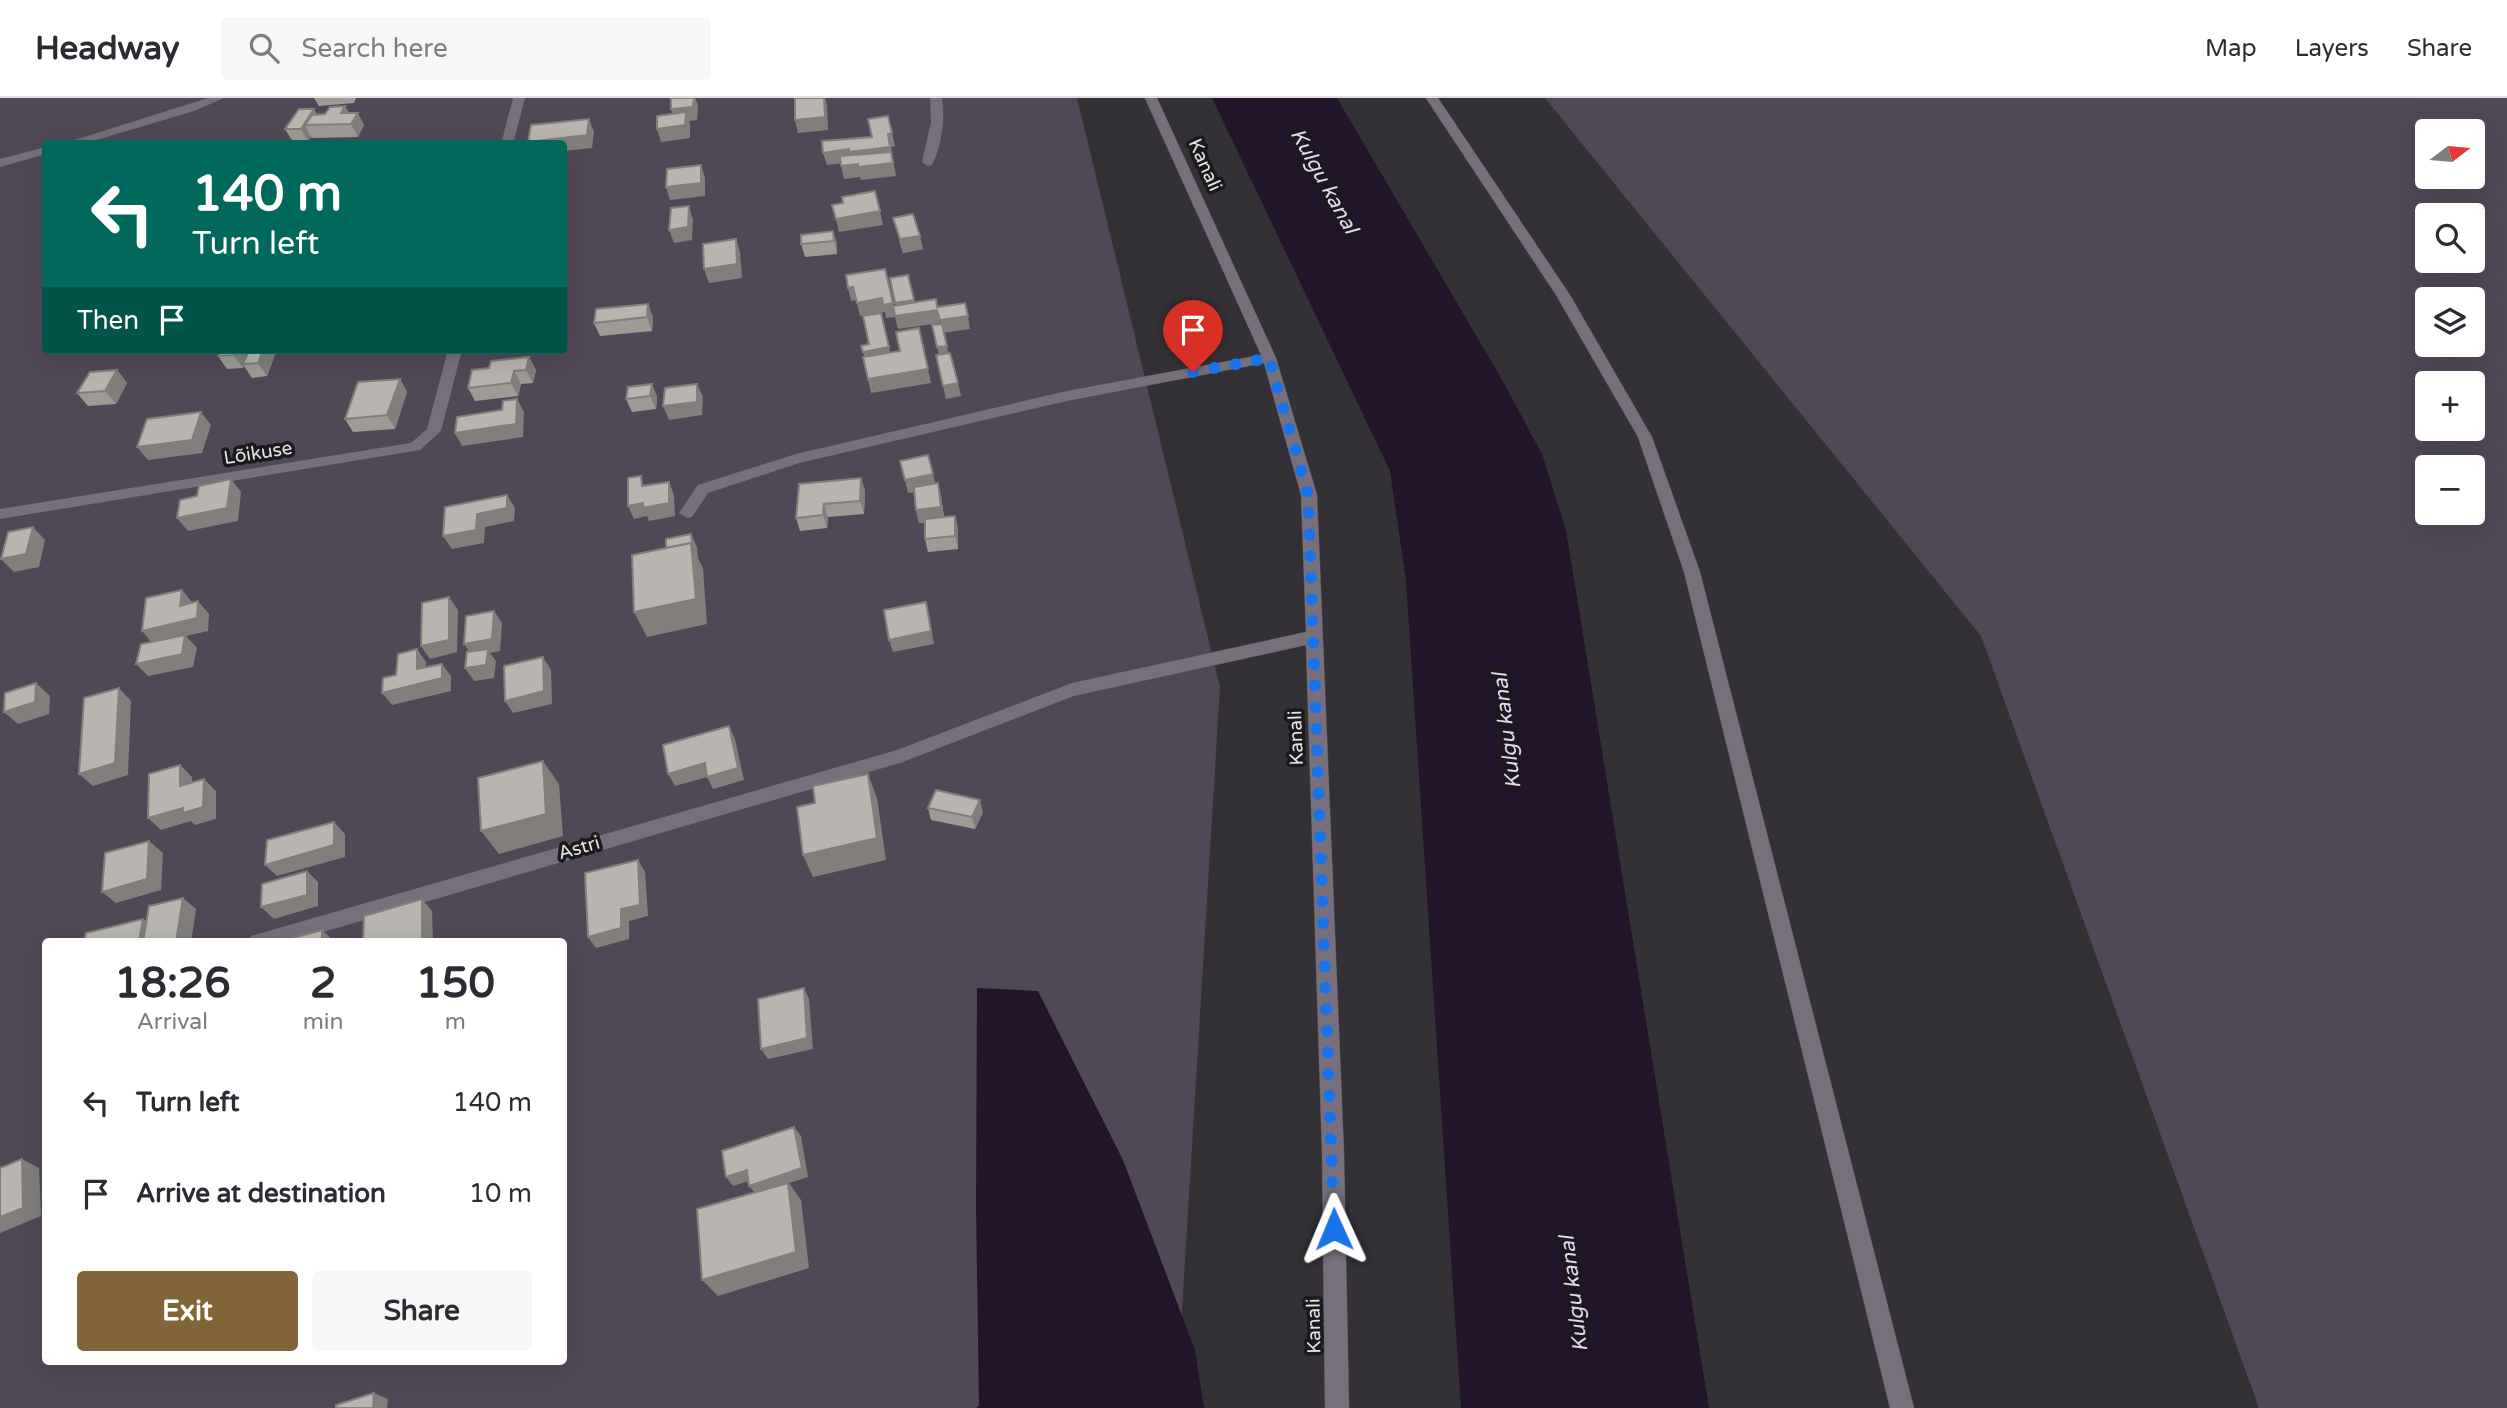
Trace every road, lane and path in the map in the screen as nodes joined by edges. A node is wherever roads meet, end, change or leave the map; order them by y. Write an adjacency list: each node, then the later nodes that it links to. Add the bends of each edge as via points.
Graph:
1 (218, 98): 6 (street)
2 (519, 98): 7 (street)
3 (936, 98): 9 (street, via 935,141)
4 (1151, 98): 12 (street, Kanali)
5 (1432, 98): 18 (street, via 1563,295 1645,437 1692,572)
6 (82, 140)
7 (508, 140)
8 (42, 151): 10 (street)
9 (928, 162)
10 (0, 163)
11 (454, 354): 14 (street, Lõikuse, via 434,431 415,447)
12 (1269, 358): 13 (street, via 1067,396 796,459 702,489); 15 (street, Kanali, via 1308,495)
13 (687, 513)
14 (0, 514)
15 (1313, 636): 16 (street, Astri, via 1072,690 900,756); 17 (street, Kanali, via 1333,1153)
16 (272, 938)
17 (1337, 1408)
18 (1902, 1408)

